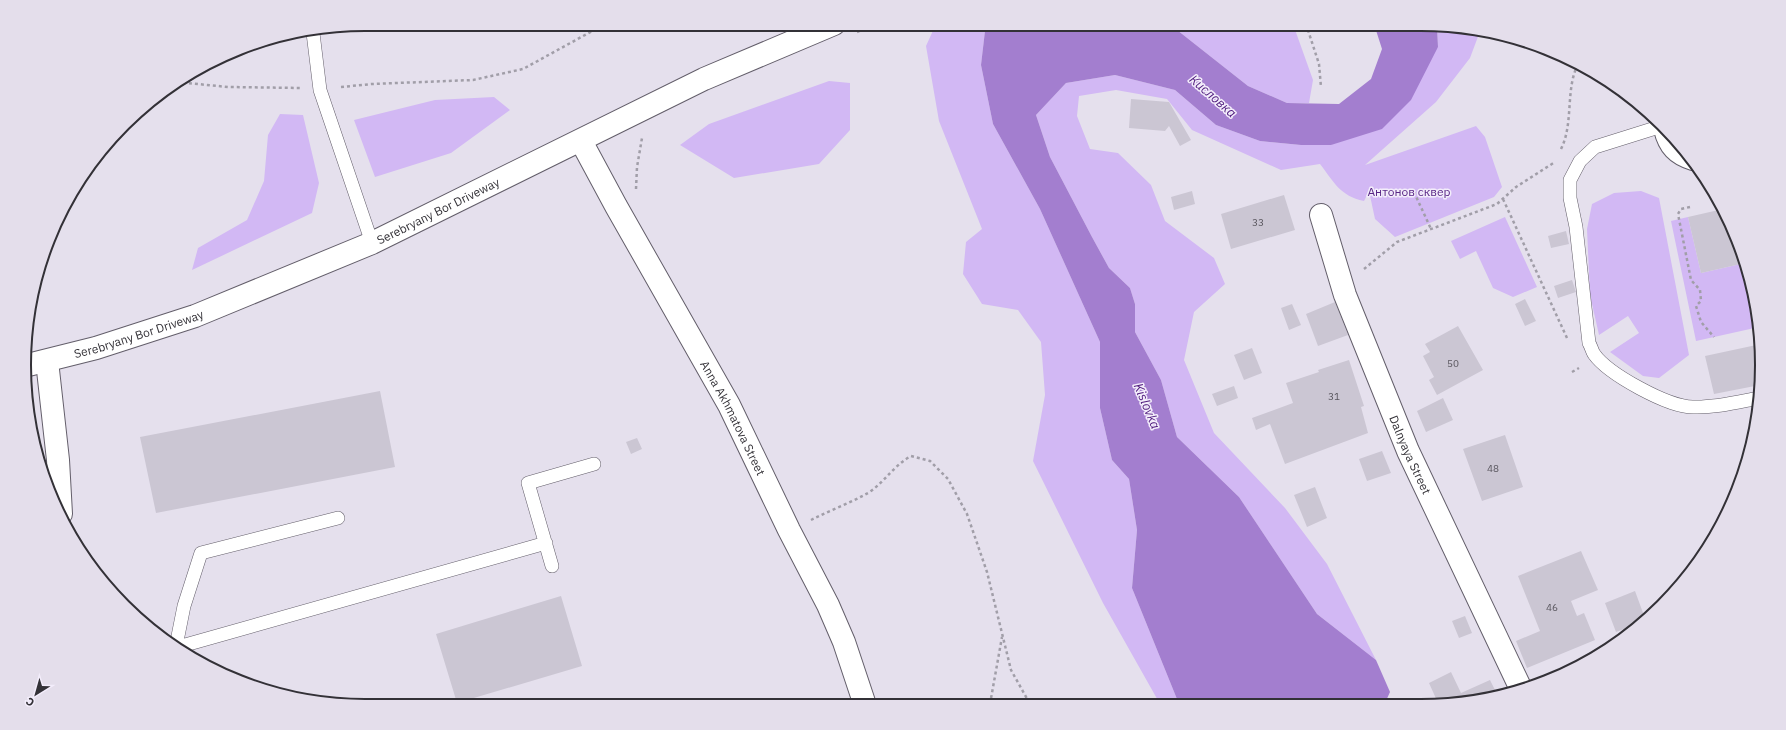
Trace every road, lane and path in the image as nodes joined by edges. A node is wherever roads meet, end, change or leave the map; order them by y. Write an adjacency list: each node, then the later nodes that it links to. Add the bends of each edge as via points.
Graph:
1 (592, 31): 8 (path, via 523,69 473,80 372,84)
2 (817, 31): 10 (street, Serebryany Bor Driveway, via 704,79)
3 (1308, 31): 7 (path, via 1319,64)
4 (313, 35): 8 (lane)
5 (1577, 69): 12 (path, via 1571,91 1566,140)
6 (186, 83): 8 (path)
7 (1321, 87)
8 (320, 90): 22 (lane)
9 (1656, 128): 16 (lane, via 1595,147)
10 (581, 141): 22 (street, Serebryany Bor Driveway); 33 (street, Anna Akhmatova Street, via 729,406)
11 (1670, 143): 13 (street)
12 (1560, 151)
13 (1678, 153)
14 (1558, 157): 15 (path)
15 (1555, 162): 16 (path); 18 (path)
16 (1573, 171): 29 (lane, via 1570,198 1580,257 1589,343 1594,354 1619,376 1645,391 1690,408)
17 (1414, 192): 21 (path)
18 (1502, 199): 21 (path, via 1497,204); 25 (path)
19 (1690, 207): 24 (path, via 1681,209 1678,214 1691,280 1700,290 1701,301 1696,306 1701,322)
20 (1321, 215): 23 (street, Dalnyaya Street)
21 (1431, 229): 23 (path, via 1397,242 1367,265)
22 (372, 243): 27 (street, Serebryany Bor Driveway, via 195,316 96,348)
23 (1345, 295): 39 (street, Dalnyaya Street, via 1408,451)
24 (1714, 337)
25 (1567, 339)
26 (1577, 360): 28 (path, via 1580,367)
27 (38, 363): 31 (street, via 58,460)
28 (1572, 372)
29 (1753, 399)
30 (594, 464): 34 (lane, via 528,483)
31 (61, 505)
32 (338, 518): 37 (lane, via 201,553 184,606)
33 (789, 530): 36 (path, via 868,492 887,477 899,462 911,456 930,461 948,479 967,514 987,572); 40 (street, Anna Akhmatova Street, via 844,642)
34 (546, 544): 35 (lane); 38 (lane)
35 (552, 566)
36 (1002, 634): 41 (path); 42 (path, via 1011,670)
37 (178, 642)
38 (182, 645)
39 (1519, 684)
40 (863, 699)
41 (991, 699)
42 (1027, 699)

